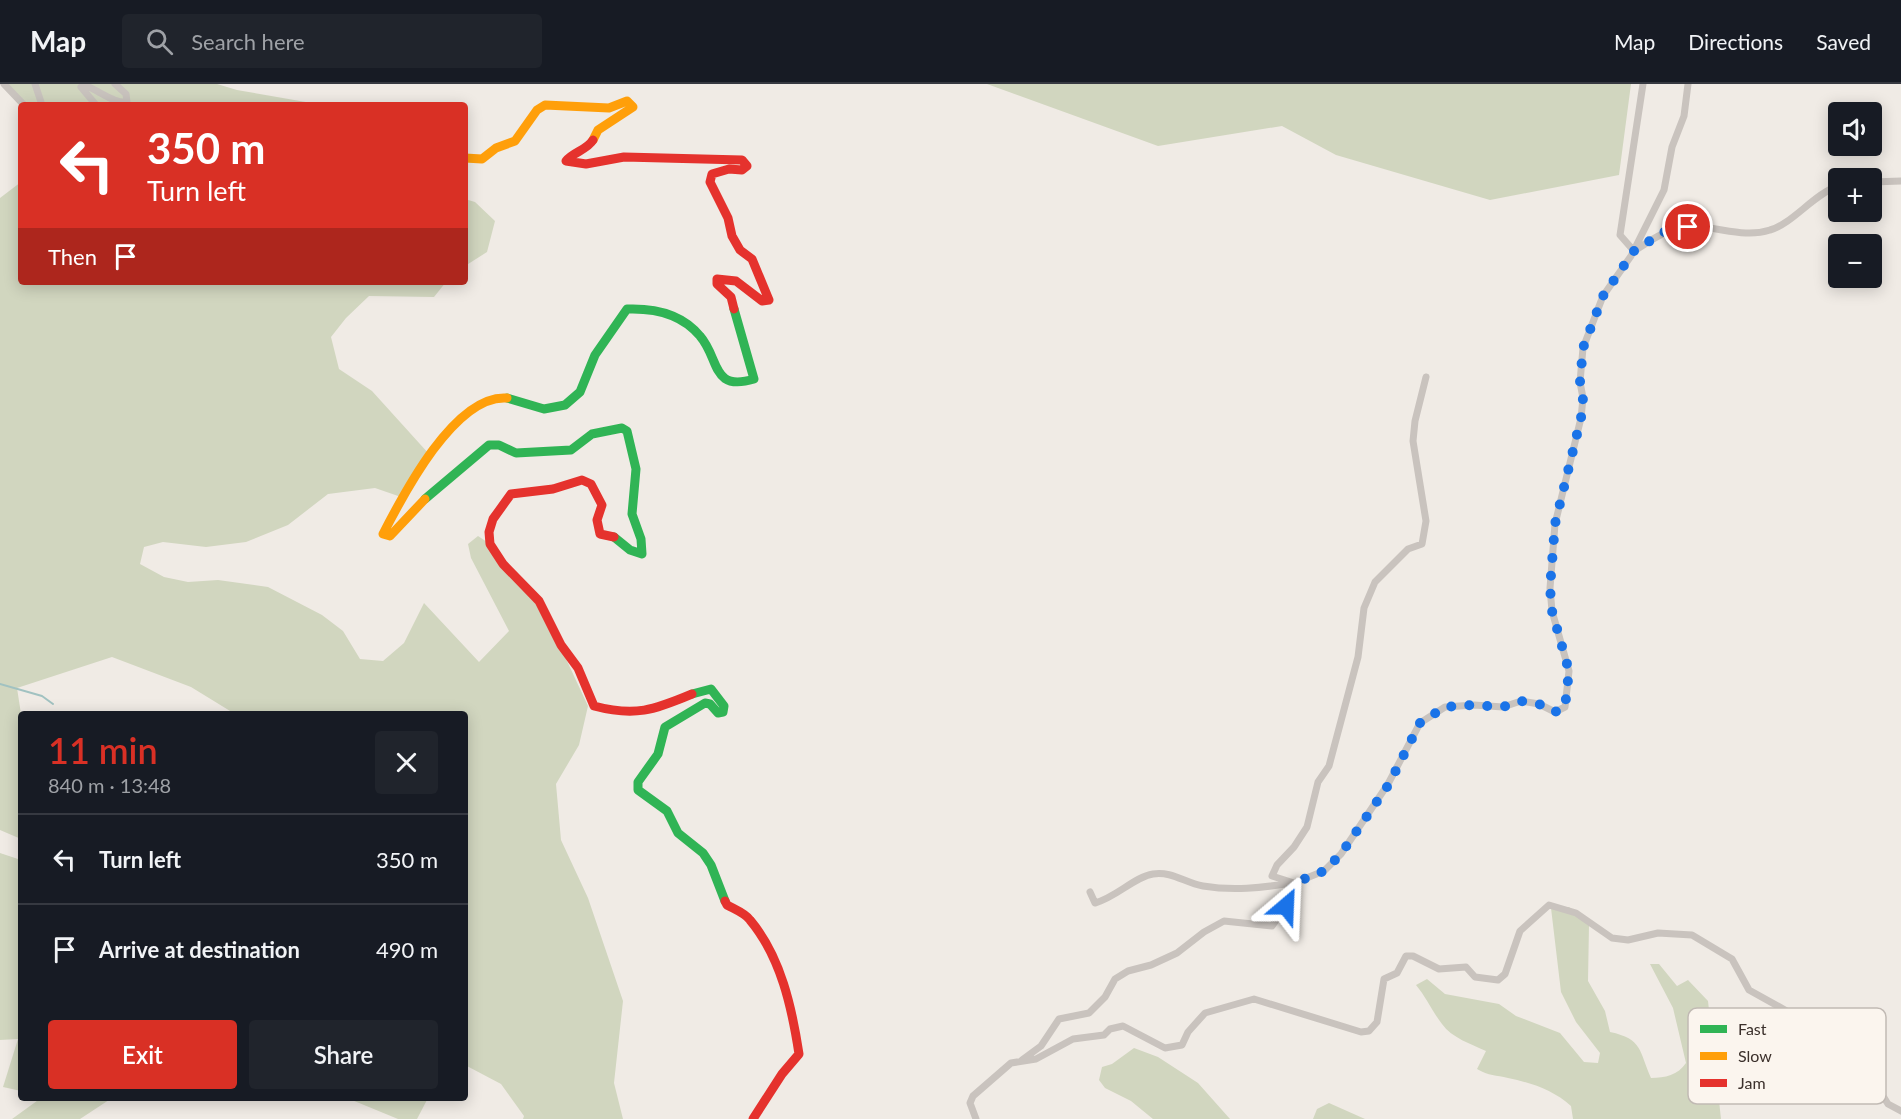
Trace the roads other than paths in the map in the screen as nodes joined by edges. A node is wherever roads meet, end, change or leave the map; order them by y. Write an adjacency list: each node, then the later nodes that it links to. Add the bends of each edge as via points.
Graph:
1 (4, 84): 6 (street)
2 (35, 84): 7 (street)
3 (115, 84): 10 (street, via 126,94)
4 (1643, 84): 15 (street, via 1620,235)
5 (1688, 84): 15 (street, via 1684,116 1672,147 1664,190)
6 (21, 102)
7 (41, 102)
8 (94, 102): 9 (street, via 81,87 102,92)
9 (115, 102)
10 (127, 102)
11 (468, 158): 23 (street, via 482,159 515,141 545,105 609,108 627,101 633,106 629,111 598,130 590,145 566,161 593,164 621,157 720,156 742,160 747,166 712,174 711,182 732,236 740,250 752,259 769,300 762,301 739,282 726,277 717,279 717,284 731,297 754,379 741,383 724,379 712,363 707,346 680,319 645,307 627,309 591,362 579,394 565,404 549,411 506,398 491,398 475,406 429,454 383,534 390,536 437,486 489,445 534,454 572,450 592,434 622,428 627,431 635,459 636,483 630,504 644,548 642,554 608,532 600,534 597,527 602,505 587,480 578,479 554,489 511,494 493,519 490,544 539,602 578,668 594,706 632,714 711,689 724,706 723,712 718,713 705,704 666,727 658,754 638,782 638,790 667,811 678,833 703,853 711,865 727,905 749,918 769,948 793,1012 799,1054)
12 (1901, 181): 13 (street)
13 (1882, 182)
14 (1828, 189): 15 (street, via 1773,230 1752,234 1688,227 1664,232)
15 (1634, 251): 17 (street, via 1603,296 1583,348 1581,418 1555,524 1550,588 1552,611 1569,671 1565,707 1555,712 1521,701 1503,707 1445,707 1420,723 1389,784 1341,854 1324,871)
16 (1426, 376): 17 (street, via 1413,441 1426,521 1422,544 1408,549 1375,582 1364,608 1358,657 1329,766 1318,782 1307,827 1272,876)
17 (1294, 883): 18 (street, via 1244,890 1198,885 1160,873 1142,877 1095,903); 20 (street, via 1286,906 1272,926 1224,921 1177,953 1128,970 1115,979 1089,1013 1059,1019 1041,1046)
18 (1090, 892)
19 (1781, 1008): 20 (street, via 1749,990 1732,959 1692,935 1658,933 1628,940 1612,938 1576,913 1549,905 1520,931 1505,974 1498,980 1475,977 1466,967 1439,969 1406,956 1397,974 1384,979 1377,1022 1369,1031 1361,1032 1254,999 1205,1012 1182,1045 1175,1047 1165,1048 1123,1026 1104,1035 1073,1039 1036,1059)
20 (1022, 1060): 24 (street, via 1011,1063 973,1096 970,1103)
21 (1886, 1101): 22 (street)
22 (1901, 1111)
23 (753, 1119)
24 (976, 1119)

